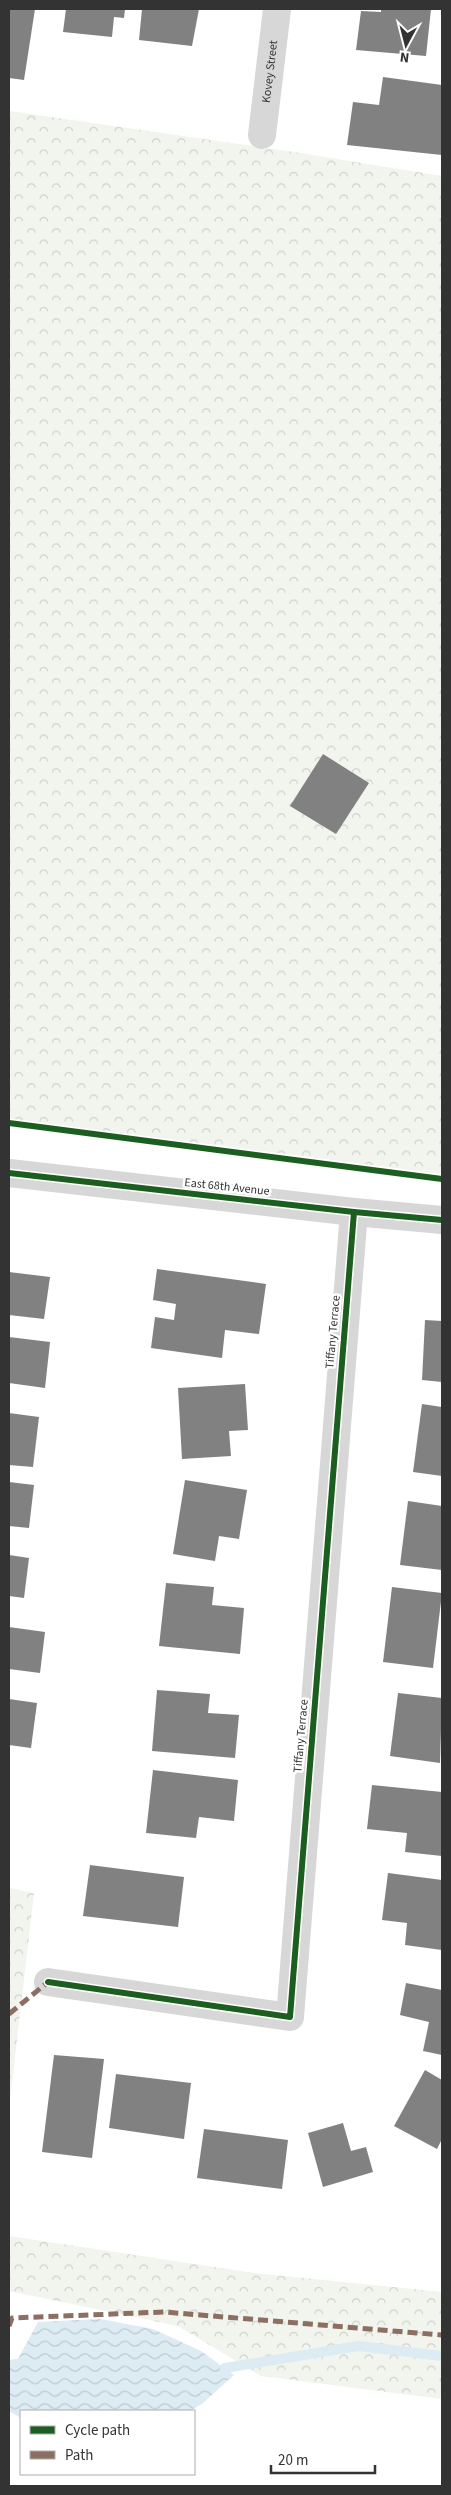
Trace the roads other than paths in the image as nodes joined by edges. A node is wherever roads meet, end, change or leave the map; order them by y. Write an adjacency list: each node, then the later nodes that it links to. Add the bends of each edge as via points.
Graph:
1 (277, 9): 2 (street, Kovey Street)
2 (262, 135)
3 (9, 1173): 4 (street, East 68th Avenue)
4 (354, 1212): 5 (street, East 68th Avenue); 6 (street, Tiffany Terrace, via 290,2017)
5 (442, 1220)
6 (48, 1982)

